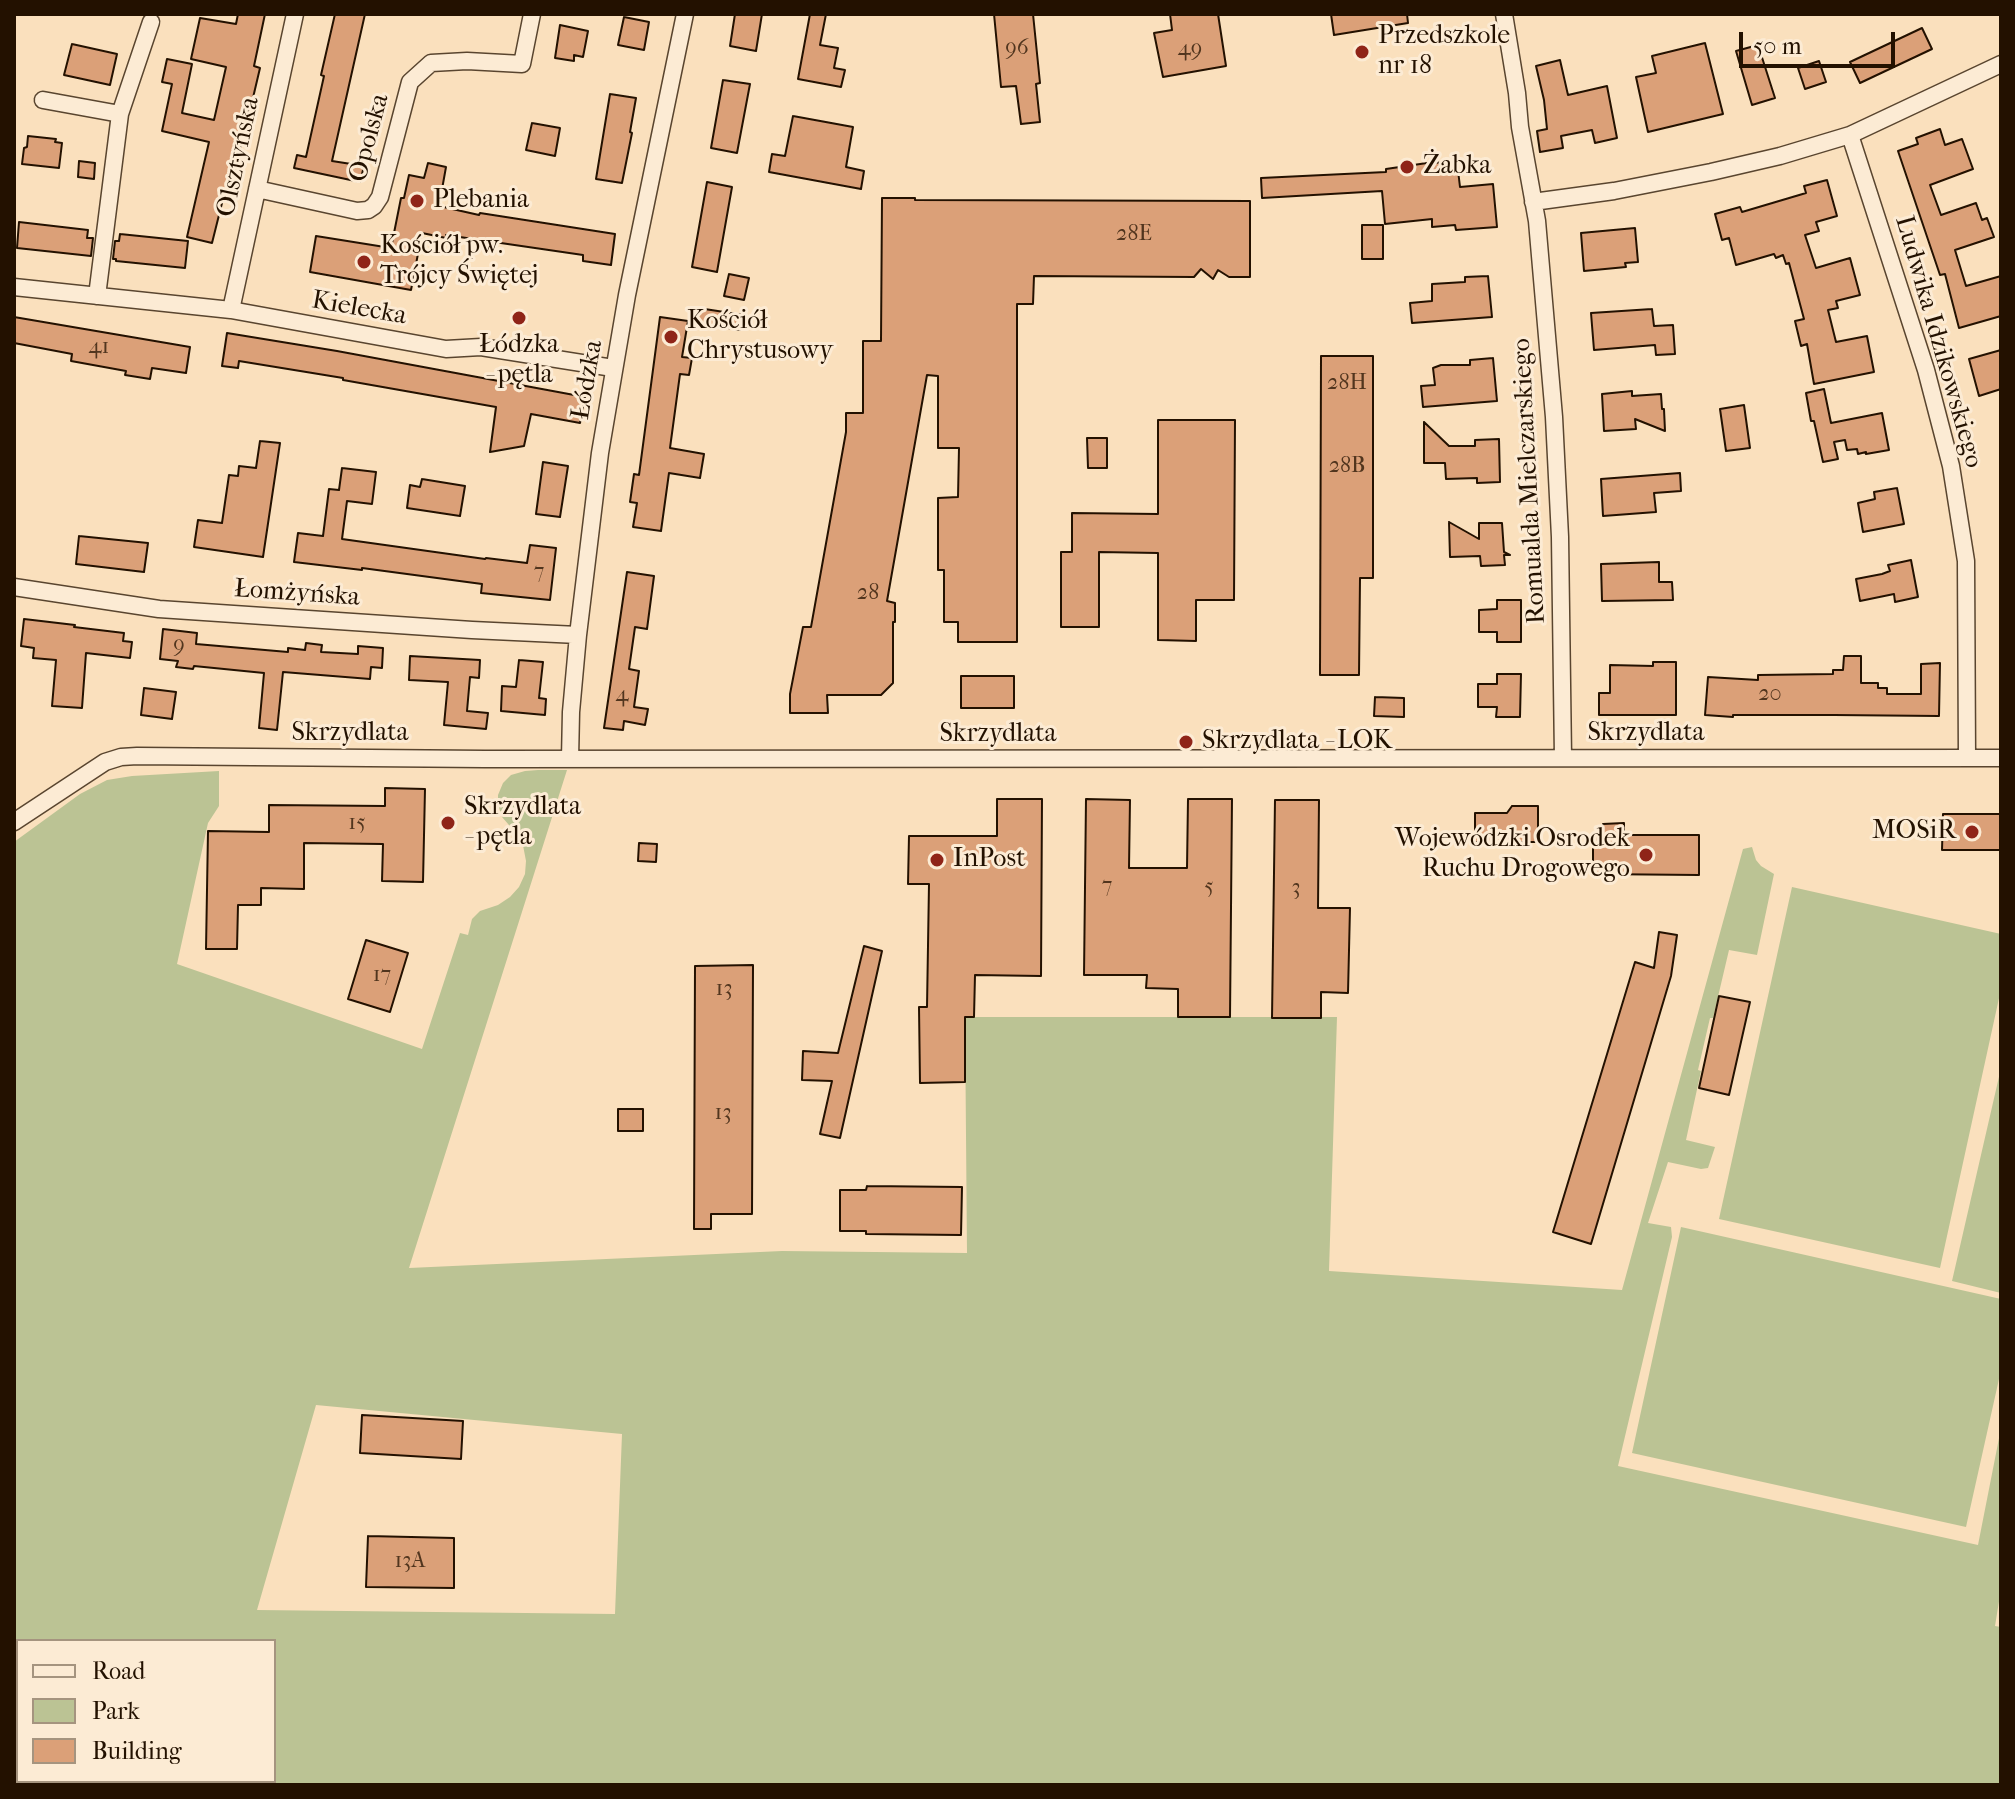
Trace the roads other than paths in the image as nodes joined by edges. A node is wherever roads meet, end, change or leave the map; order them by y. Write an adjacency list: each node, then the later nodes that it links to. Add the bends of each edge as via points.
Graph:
1 (295, 14): 10 (street, Olsztyńska)
2 (532, 14): 10 (street, Opolska, via 522,64 431,63 410,82 380,197 368,210)
3 (685, 14): 15 (street, Łódzka)
4 (1504, 14): 11 (street, Romualda Mielczarskiego)
5 (151, 22): 8 (street)
6 (2001, 64): 9 (street)
7 (43, 100): 8 (street)
8 (120, 114): 13 (street)
9 (1850, 135): 11 (street, via 1711,172); 19 (street, Ludwika Idzikowskiego, via 1926,370 1951,466 1966,561)
10 (257, 189): 14 (street, Olsztyńska)
11 (1533, 202): 18 (street, Romualda Mielczarskiego, via 1554,417)
12 (14, 287): 13 (street, Kielecka)
13 (97, 296): 14 (street, Kielecka)
14 (231, 310): 15 (street, Kielecka, via 446,349 481,347)
15 (613, 368): 17 (street, Łódzka)
16 (14, 587): 17 (street, Łomżyńska, via 159,609)
17 (578, 635): 21 (street, Łódzka)
18 (1563, 758): 19 (street, Skrzydlata); 21 (street, Skrzydlata)
19 (1967, 758): 20 (street, Skrzydlata)
20 (2001, 758)
21 (570, 759): 22 (street, Skrzydlata, via 121,757 105,762)
22 (14, 822)

